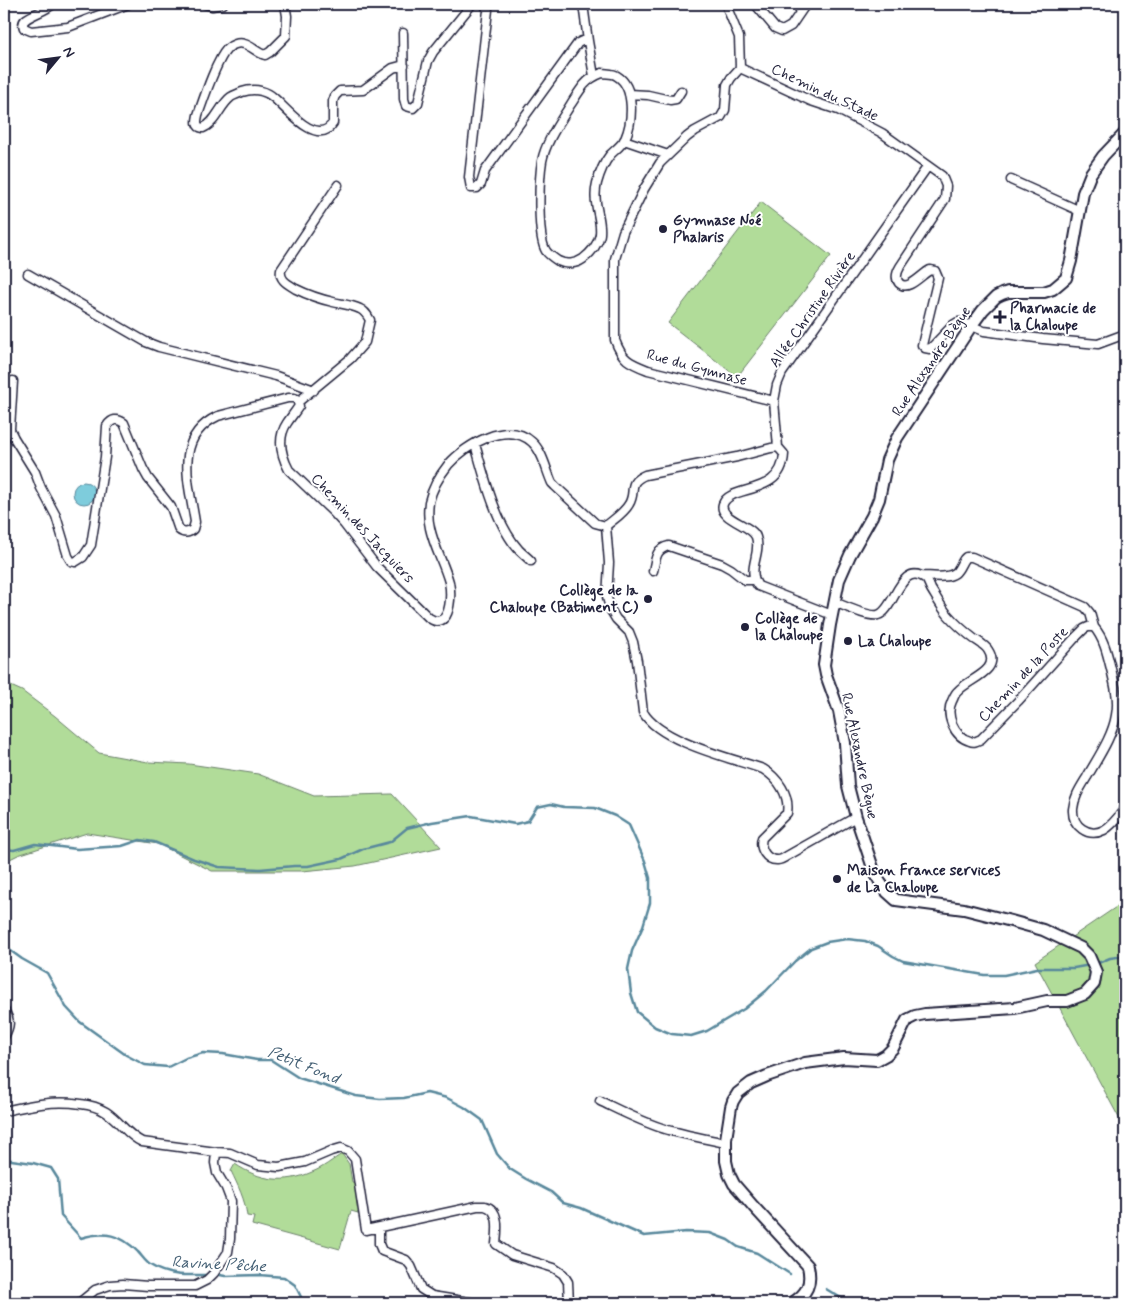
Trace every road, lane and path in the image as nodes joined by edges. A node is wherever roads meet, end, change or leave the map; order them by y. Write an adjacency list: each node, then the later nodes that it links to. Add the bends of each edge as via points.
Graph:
1 (53, 4): 2 (street, via 25,20 24,28 32,31 68,27)
2 (128, 4)
3 (205, 4): 4 (street)
4 (224, 4)
5 (284, 4): 14 (street, via 286,36 270,52 260,54 243,43 233,44 220,58 198,115 199,127 209,125 232,96 248,90 261,91 273,97 302,124 314,129 329,128 333,122 332,101 340,91 363,90 393,68)
6 (472, 4): 14 (street, via 433,52 418,103 413,108 406,106 404,99)
7 (484, 4): 13 (street, via 488,10 469,177 471,188 481,184 485,171 578,43)
8 (583, 4): 13 (street)
9 (725, 4): 15 (street, via 739,37)
10 (755, 4): 11 (street, via 775,28 782,31 791,26)
11 (806, 4)
12 (403, 33): 14 (street)
13 (588, 41): 16 (street)
14 (404, 65)
15 (740, 68): 21 (street, via 727,85 721,117 695,131); 22 (street, Chemin du Stade, via 838,110 882,133)
16 (594, 76): 18 (street, via 602,73 615,75 624,81); 20 (street, via 582,86 553,133 542,160 539,194 542,240 546,252 559,261 568,264 580,261 601,236 596,185 602,166)
17 (681, 91): 18 (street, via 676,99 670,100)
18 (629, 94): 20 (street, via 631,108)
19 (1125, 133): 25 (main road, Rue Alexandre Bègue, via 1091,173)
20 (624, 140): 21 (street)
21 (668, 155): 31 (street, Rue du Gymnase, via 644,189 623,232 615,259 615,340 619,351 624,359 648,370)
22 (928, 166): 27 (street, Chemin du Stade, via 945,181 945,199 900,267 897,278 899,283 907,286 930,270 937,274 922,345 925,348 930,349 958,322); 31 (street, Allée Christine Rivière, via 782,373)
23 (1012, 180): 25 (street)
24 (338, 185): 30 (street, via 280,274 288,284 308,295 359,308 370,320 365,342)
25 (1080, 211): 27 (main road, Rue Alexandre Bègue, via 1066,278 1053,290 1002,294)
26 (28, 274): 30 (street, via 146,342 276,376)
27 (972, 325): 28 (street, via 984,331 1098,344); 42 (main road, Rue Alexandre Bègue, via 897,438 887,460 879,499 839,580)
28 (1125, 334)
29 (13, 381): 34 (street)
30 (314, 390): 32 (street)
31 (774, 401): 36 (street, Allée Christine Rivière)
32 (298, 402): 34 (street, via 288,398 218,416 202,426 189,447 187,462 195,522 194,529 187,533 179,530 171,507 148,478 124,423 120,420 109,423 91,545 84,557 75,562 68,556 56,516 35,472); 35 (street, Chemin des Jacquiers, via 298,408 285,425 280,443 290,470 344,524 377,567 429,618 437,621 447,615 450,585 430,527 429,503 432,491 448,465)
33 (4, 418): 34 (street)
34 (10, 430)
35 (475, 444): 37 (street, via 491,435 522,435 537,449 552,483 594,522); 38 (street, via 498,514 519,550)
36 (778, 447): 37 (street, via 638,478 634,482 630,503); 41 (street, Allée Christine Rivière, via 784,454 779,473 762,485 731,496 723,505 723,511 755,534 758,540)
37 (606, 526): 46 (street, via 607,597 610,609 633,642 643,712 647,719 666,734 689,744 769,772 788,802 787,813 762,838 763,852 773,859 787,856)
38 (531, 561)
39 (653, 571): 41 (street, via 658,553 662,547 669,546 722,564 745,580)
40 (920, 576): 42 (street, via 905,578 884,612 876,616); 44 (street, via 952,574 969,556 1085,608); 44 (street, Chemin de la Poste, via 927,580 946,613 988,649 989,666 957,691 951,703 950,717 954,728 970,741 981,739 1074,638 1084,629)
41 (754, 580): 43 (street, via 758,586)
42 (834, 602): 43 (main road, Rue Alexandre Bègue)
43 (832, 615): 46 (main road, Rue Alexandre Bègue, via 824,665 839,711 848,786)
44 (1094, 627): 45 (street, via 1108,653 1117,714 1114,726 1075,799 1075,821 1079,828 1095,833 1113,823)
45 (1125, 808)
46 (856, 817): 51 (main road, Rue Alexandre Bègue, via 874,871 896,900 964,909 1043,930 1081,948 1089,956 1096,972 1094,984 1084,994 1067,1001 915,1016 907,1020 893,1048 877,1060 820,1060 767,1076 751,1083 733,1101)
47 (4, 1010): 48 (street, via 9,1026)
48 (4, 1037)
49 (600, 1101): 51 (street, via 663,1129)
50 (4, 1111): 52 (street, via 40,1103 95,1106 107,1112 142,1142)
51 (726, 1143): 57 (main road, via 726,1161 734,1184 808,1266 809,1283 804,1293)
52 (216, 1152): 53 (street, via 230,1153 258,1165 279,1167 305,1162 341,1148 348,1151 355,1159 366,1230); 54 (street, via 217,1173 231,1201 228,1252 214,1273 195,1286 110,1285 95,1290)
53 (378, 1228): 55 (street, via 382,1251 406,1260 421,1289 432,1296); 56 (street, via 486,1206 496,1218 496,1244 512,1255 563,1274 568,1282)
54 (79, 1303)
55 (475, 1303)
56 (570, 1303)
57 (792, 1303)

